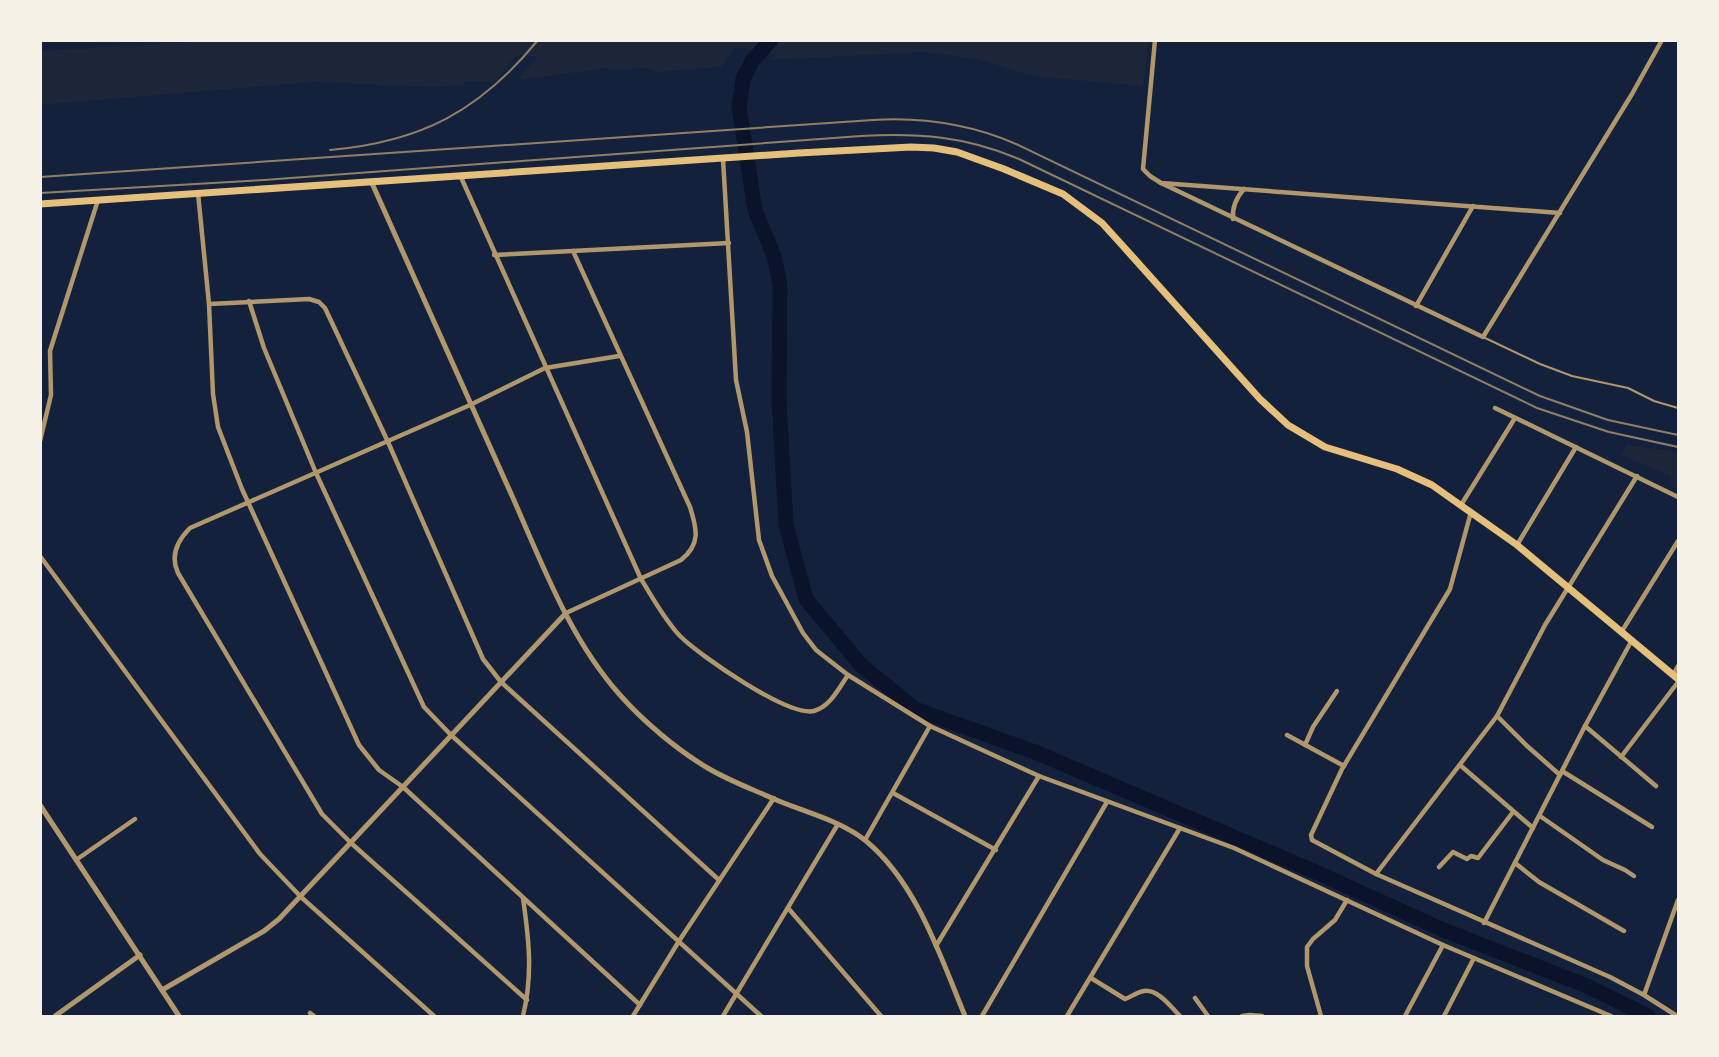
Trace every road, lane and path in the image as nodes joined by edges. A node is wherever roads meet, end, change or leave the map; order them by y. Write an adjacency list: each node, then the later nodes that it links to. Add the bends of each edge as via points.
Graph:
1 (1155, 40): 6 (street, via 1143,169)
2 (1662, 40): 12 (street)
3 (726, 158): 4 (main road); 14 (street); 34 (main road, via 934,148 977,158 1063,194 1102,224 1288,425 1325,447 1413,476)
4 (460, 175): 5 (main road); 16 (street)
5 (371, 181): 8 (main road); 23 (street)
6 (1161, 183): 7 (street); 13 (street)
7 (1244, 189): 11 (street); 13 (street, via 1233,207)
8 (198, 193): 9 (main road); 18 (street)
9 (98, 200): 10 (main road); 27 (street, via 50,351 51,395)
10 (40, 204)
11 (1473, 206): 12 (street); 19 (street)
12 (1560, 213): 20 (street)
13 (1233, 219): 19 (street)
14 (729, 243): 15 (street); 45 (street, via 736,380 747,432 759,540 772,576 802,633 816,650)
15 (573, 251): 16 (street); 21 (street)
16 (494, 255): 22 (street)
17 (249, 301): 18 (street); 28 (street, via 296,298 319,302 329,315); 30 (street, via 264,348)
18 (209, 304): 33 (street, via 218,427)
19 (1416, 306): 20 (street)
20 (1483, 337): 25 (lane, via 1572,376 1628,388)
21 (620, 356): 22 (street); 39 (street, via 690,507 696,534 692,550 681,560)
22 (545, 368): 23 (street); 39 (street)
23 (471, 405): 28 (street); 41 (street)
24 (1495, 408): 26 (street)
25 (1678, 408)
26 (1515, 418): 29 (street); 34 (street)
27 (40, 441)
28 (388, 442): 30 (street); 47 (street, via 478,648)
29 (1576, 447): 31 (street); 37 (street)
30 (316, 473): 33 (street); 52 (street, via 414,688 424,706)
31 (1637, 476): 32 (street); 40 (street)
32 (1678, 496)
33 (248, 502): 61 (street, via 359,745 379,770); 74 (street, via 184,534 174,557 178,573 314,802)
34 (1461, 505): 35 (main road)
35 (1471, 512): 37 (main road); 57 (street, via 1450,589)
36 (1678, 541): 42 (street)
37 (1516, 545): 40 (main road)
38 (40, 556): 82 (street, via 260,854)
39 (641, 579): 41 (street); 45 (street, via 681,637 775,700 797,710 813,711 831,699)
40 (1569, 587): 42 (main road); 49 (street)
41 (566, 613): 47 (street); 63 (street, via 605,676 647,722 706,767)
42 (1622, 631): 43 (main road)
43 (1632, 640): 46 (main road); 51 (street)
44 (1678, 666): 46 (street)
45 (848, 675): 50 (street)
46 (1677, 678): 55 (street)
47 (501, 682): 52 (street); 81 (street)
48 (1338, 691): 54 (street)
49 (1497, 716): 56 (street); 58 (street)
50 (930, 726): 59 (street); 62 (street)
51 (1585, 726): 55 (street); 58 (street)
52 (452, 735): 61 (street); 89 (street)
53 (1287, 735): 54 (street)
54 (1305, 745): 57 (street)
55 (1622, 757): 60 (street)
56 (1461, 765): 66 (street); 79 (street)
57 (1344, 766): 79 (street, via 1311,835 1314,842)
58 (1561, 773): 67 (street); 70 (street)
59 (1039, 776): 64 (street); 75 (street)
60 (1656, 786)
61 (403, 787): 74 (street); 83 (street)
62 (893, 793): 73 (street); 75 (street)
63 (774, 798): 69 (street); 81 (street)
64 (1107, 802): 71 (street); 111 (street)
65 (40, 805): 76 (street)
66 (1513, 812): 72 (street); 78 (street, via 1478,858 1467,859 1453,852)
67 (1540, 816): 72 (street); 80 (street, via 1603,860)
68 (135, 819): 76 (street)
69 (838, 824): 73 (street); 86 (street)
70 (1652, 827)
71 (1180, 828): 84 (street, via 1234,848); 94 (street)
72 (1533, 828): 77 (street)
73 (865, 840): 91 (street, via 892,868)
74 (351, 843): 82 (street); 99 (street)
75 (996, 850): 91 (street)
76 (76, 860): 92 (street)
77 (1515, 863): 87 (street); 88 (street, via 1539,882)
78 (1439, 867)
79 (1376, 874): 87 (street)
80 (1634, 876)
81 (719, 880): 89 (street)
82 (301, 897): 95 (street, via 264,931); 104 (street)
83 (523, 898): 99 (street, via 530,952); 100 (street)
84 (1347, 900): 90 (street); 117 (street, via 1335,920 1307,947 1307,966)
85 (1678, 900): 97 (street)
86 (788, 908): 96 (street); 109 (street)
87 (1484, 923): 97 (street)
88 (1623, 931)
89 (680, 941): 96 (street); 100 (street)
90 (1443, 945): 93 (street); 118 (street)
91 (936, 946): 110 (street)
92 (140, 955): 95 (street); 102 (street)
93 (1474, 958): 101 (street); 119 (street)
94 (1091, 978): 112 (street); 113 (street, via 1125,999 1144,991 1154,993)
95 (162, 990): 103 (street)
96 (736, 994): 107 (street); 108 (street)
97 (1644, 995): 122 (street)
98 (1195, 998): 114 (street)
99 (527, 1000): 105 (street)
100 (640, 1005): 106 (street)
101 (1592, 1008): 120 (street); 121 (street)
102 (55, 1017)
103 (179, 1017)
104 (434, 1017)
105 (523, 1017)
106 (633, 1017)
107 (723, 1017)
108 (761, 1017)
109 (881, 1017)
110 (965, 1017)
111 (982, 1017)
112 (1067, 1017)
113 (1180, 1017)
114 (1208, 1017)
115 (1242, 1017): 116 (street)
116 (1262, 1017)
117 (1321, 1017)
118 (1405, 1017)
119 (1444, 1017)
120 (1591, 1017)
121 (1611, 1017)
122 (1677, 1017)

